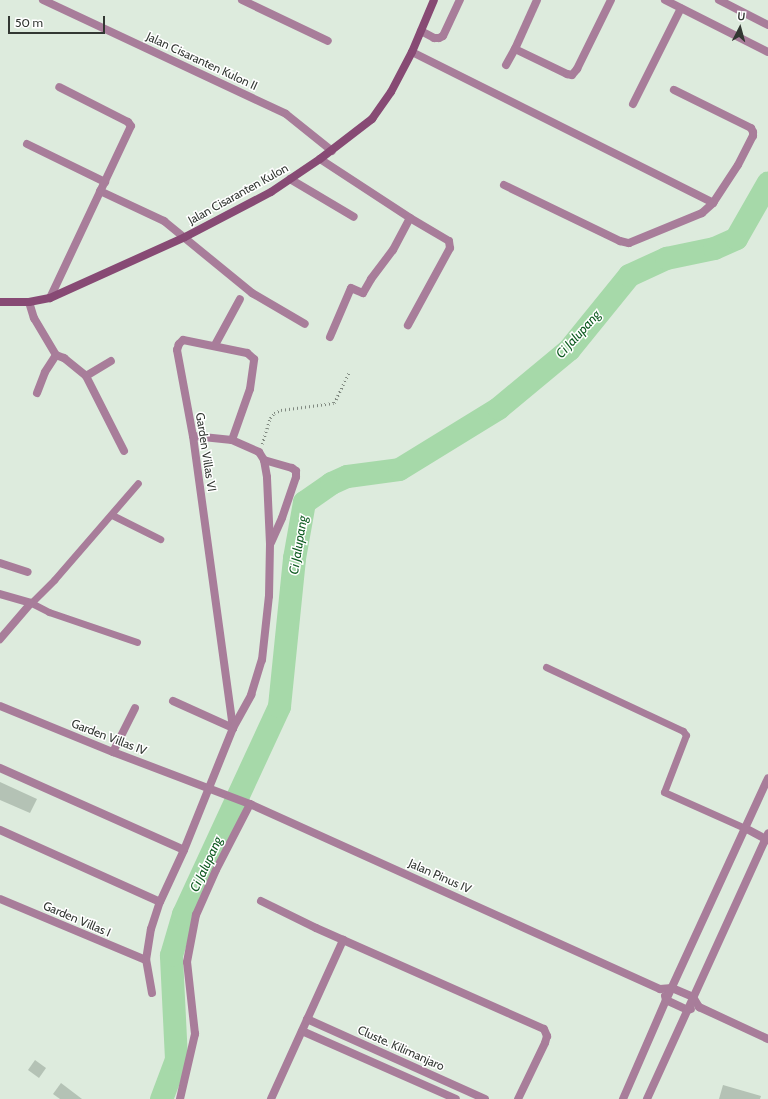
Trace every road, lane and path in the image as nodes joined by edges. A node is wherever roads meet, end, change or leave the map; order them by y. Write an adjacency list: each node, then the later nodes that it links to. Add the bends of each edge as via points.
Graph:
1 (44, 0): 21 (street, Jalan Cisaranten Kulon II, via 286,114)
2 (242, 0): 12 (street)
3 (434, 0): 11 (main road, Jalan Cisaranten Kulon)
4 (460, 0): 11 (street, via 442,36 434,38)
5 (537, 0): 13 (street)
6 (610, 0): 13 (street, via 577,69 572,74 567,74)
7 (665, 0): 9 (street)
8 (720, 0): 10 (street)
9 (681, 8): 15 (street); 19 (street)
10 (768, 25)
11 (421, 31): 14 (main road, Jalan Cisaranten Kulon)
12 (328, 41)
13 (515, 48): 16 (street)
14 (412, 52): 21 (main road, Jalan Cisaranten Kulon, via 391,92 372,119); 27 (street)
15 (768, 52)
16 (506, 64)
17 (59, 86): 24 (street, via 128,122 131,126)
18 (674, 90): 27 (street, via 751,128 753,132 738,164)
19 (633, 104)
20 (27, 144): 24 (street)
21 (332, 151): 22 (main road, Jalan Cisaranten Kulon)
22 (320, 160): 23 (main road, Jalan Cisaranten Kulon); 29 (street)
23 (290, 179): 28 (street); 30 (main road, Jalan Cisaranten Kulon, via 271,192)
24 (105, 182): 26 (street)
25 (504, 185): 27 (street, via 629,243 702,213)
26 (100, 191): 30 (street, via 164,221); 31 (street)
27 (713, 203)
28 (354, 217)
29 (410, 218): 36 (street, via 450,244); 37 (street, via 363,293 351,288)
30 (185, 237): 31 (main road, Jalan Cisaranten Kulon); 35 (street, via 252,293)
31 (50, 298): 34 (main road, Jalan Cisaranten Kulon)
32 (240, 299): 38 (street)
33 (0, 302): 34 (main road, Jalan Cisaranten Kulon)
34 (29, 302): 39 (street, via 34,318)
35 (305, 324)
36 (408, 325)
37 (330, 336)
38 (215, 345): 44 (street, Garden Villas VI, via 183,340 178,344); 45 (street, Garden Villas VI, via 252,355 254,359 250,389)
39 (56, 354): 42 (street); 43 (street, via 45,372)
40 (111, 361): 42 (street)
41 (349, 372): 47 (path, via 334,403 274,413)
42 (86, 376): 46 (street)
43 (37, 393)
44 (193, 436): 45 (street); 63 (street, Garden Villas VI)
45 (232, 440): 47 (street)
46 (124, 451)
47 (259, 452): 48 (street)
48 (264, 460): 52 (street); 52 (street, via 296,471 282,518)
49 (138, 483): 50 (lane)
50 (112, 515): 51 (lane); 56 (lane)
51 (160, 539)
52 (270, 544): 63 (street, via 269,596 262,660 251,695)
53 (0, 563): 54 (street)
54 (28, 572)
55 (0, 594): 56 (street)
56 (31, 603): 57 (street); 58 (lane)
57 (0, 639)
58 (137, 642)
59 (546, 667): 69 (lane, via 682,731 686,735 664,792)
60 (173, 701): 63 (street)
61 (0, 706): 64 (street, Garden Villas IV)
62 (135, 708): 64 (street)
63 (233, 728): 67 (street)
64 (113, 752): 67 (street, Garden Villas IV)
65 (0, 768): 72 (street)
66 (768, 778): 69 (street)
67 (213, 788): 68 (street, Jalan Pinus IV); 72 (street)
68 (247, 802): 79 (street, Jalan Pinus IV); 88 (street, via 196,915 187,962 195,1034)
69 (745, 828): 71 (street); 78 (street)
70 (0, 830): 75 (street)
71 (767, 837): 81 (street)
72 (184, 850): 75 (street)
73 (0, 899): 77 (street, Garden Villas I)
74 (261, 901): 76 (street)
75 (160, 902): 77 (street, via 151,929)
76 (343, 940): 85 (street); 92 (street, via 544,1029 547,1036 545,1043)
77 (146, 960): 80 (street)
78 (672, 988): 79 (street, Jalan Pinus IV); 81 (street); 82 (street)
79 (660, 989): 82 (street)
80 (152, 993)
81 (693, 997): 83 (street); 84 (street)
82 (666, 1000): 84 (street); 93 (street)
83 (699, 1007): 84 (street); 87 (street)
84 (687, 1010): 94 (street)
85 (307, 1019): 86 (street); 91 (street, Cluste. Kilimanjaro)
86 (302, 1031): 89 (street); 90 (street, Cluste. Kilimanjaro)
87 (768, 1039)
88 (180, 1099)
89 (271, 1099)
90 (456, 1099)
91 (485, 1099)
92 (518, 1099)
93 (623, 1099)
94 (647, 1099)

